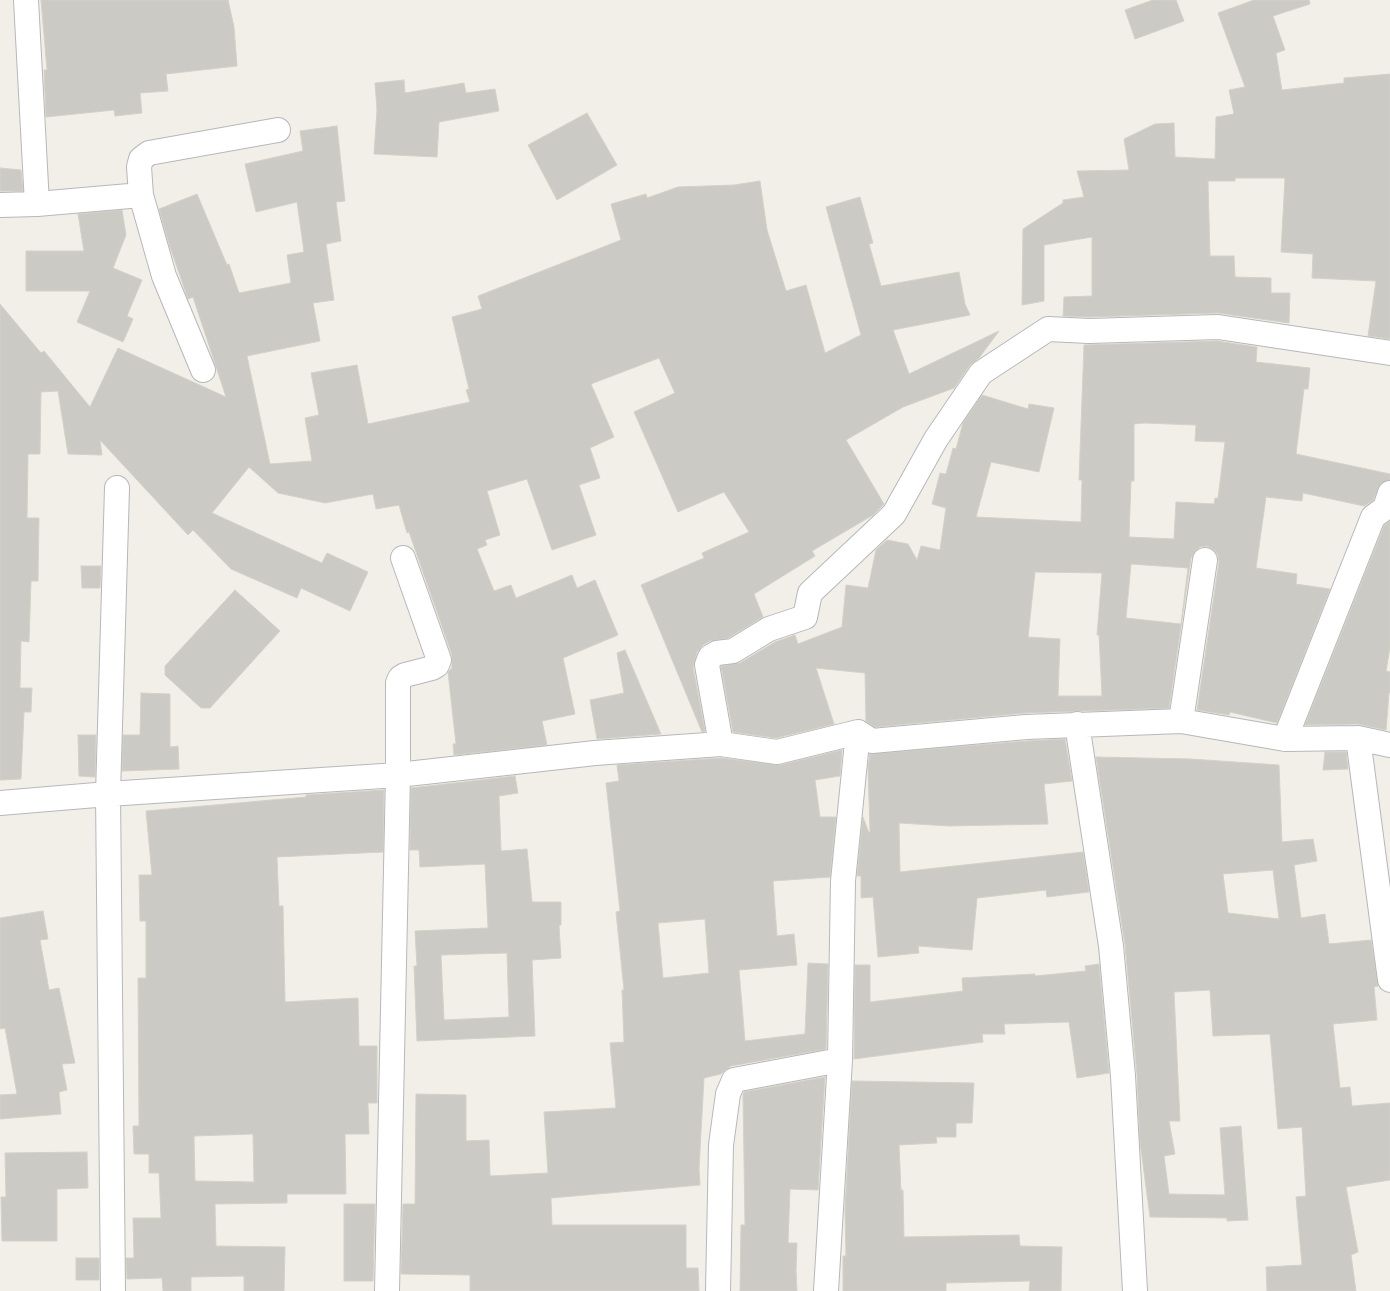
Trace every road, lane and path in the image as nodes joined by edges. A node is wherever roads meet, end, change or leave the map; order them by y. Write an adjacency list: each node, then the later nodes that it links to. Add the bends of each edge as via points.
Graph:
1 (26, 0): 4 (street)
2 (278, 130): 3 (street, via 149,153 141,158 139,167)
3 (141, 195): 4 (street); 7 (street, via 164,276)
4 (37, 204): 5 (street)
5 (0, 205)
6 (1390, 353): 17 (street, via 1218,327 1048,329 981,373 936,439 894,514 810,593 805,617 769,629 733,652 710,657 707,665)
7 (203, 370)
8 (117, 488): 20 (street)
9 (1390, 493): 16 (street, via 1385,508 1373,517)
10 (404, 558): 19 (street, via 439,660 432,668 405,675 398,683)
11 (1205, 560): 12 (street)
12 (1181, 721): 13 (street); 16 (street)
13 (1077, 724): 14 (street, via 872,740); 28 (street, via 1110,946 1123,1076)
14 (858, 732): 17 (street, via 777,752); 23 (street, via 843,881)
15 (1358, 738): 16 (street); 18 (street); 22 (street)
16 (1285, 739)
17 (721, 744): 19 (street, via 594,753)
18 (1390, 745)
19 (398, 776): 20 (street); 25 (street)
20 (108, 794): 21 (street); 24 (street)
21 (0, 803)
22 (1390, 980)
23 (840, 1060): 26 (street, via 734,1080 728,1094 721,1145); 27 (street)
24 (113, 1291)
25 (387, 1291)
26 (718, 1291)
27 (826, 1291)
28 (1135, 1291)

